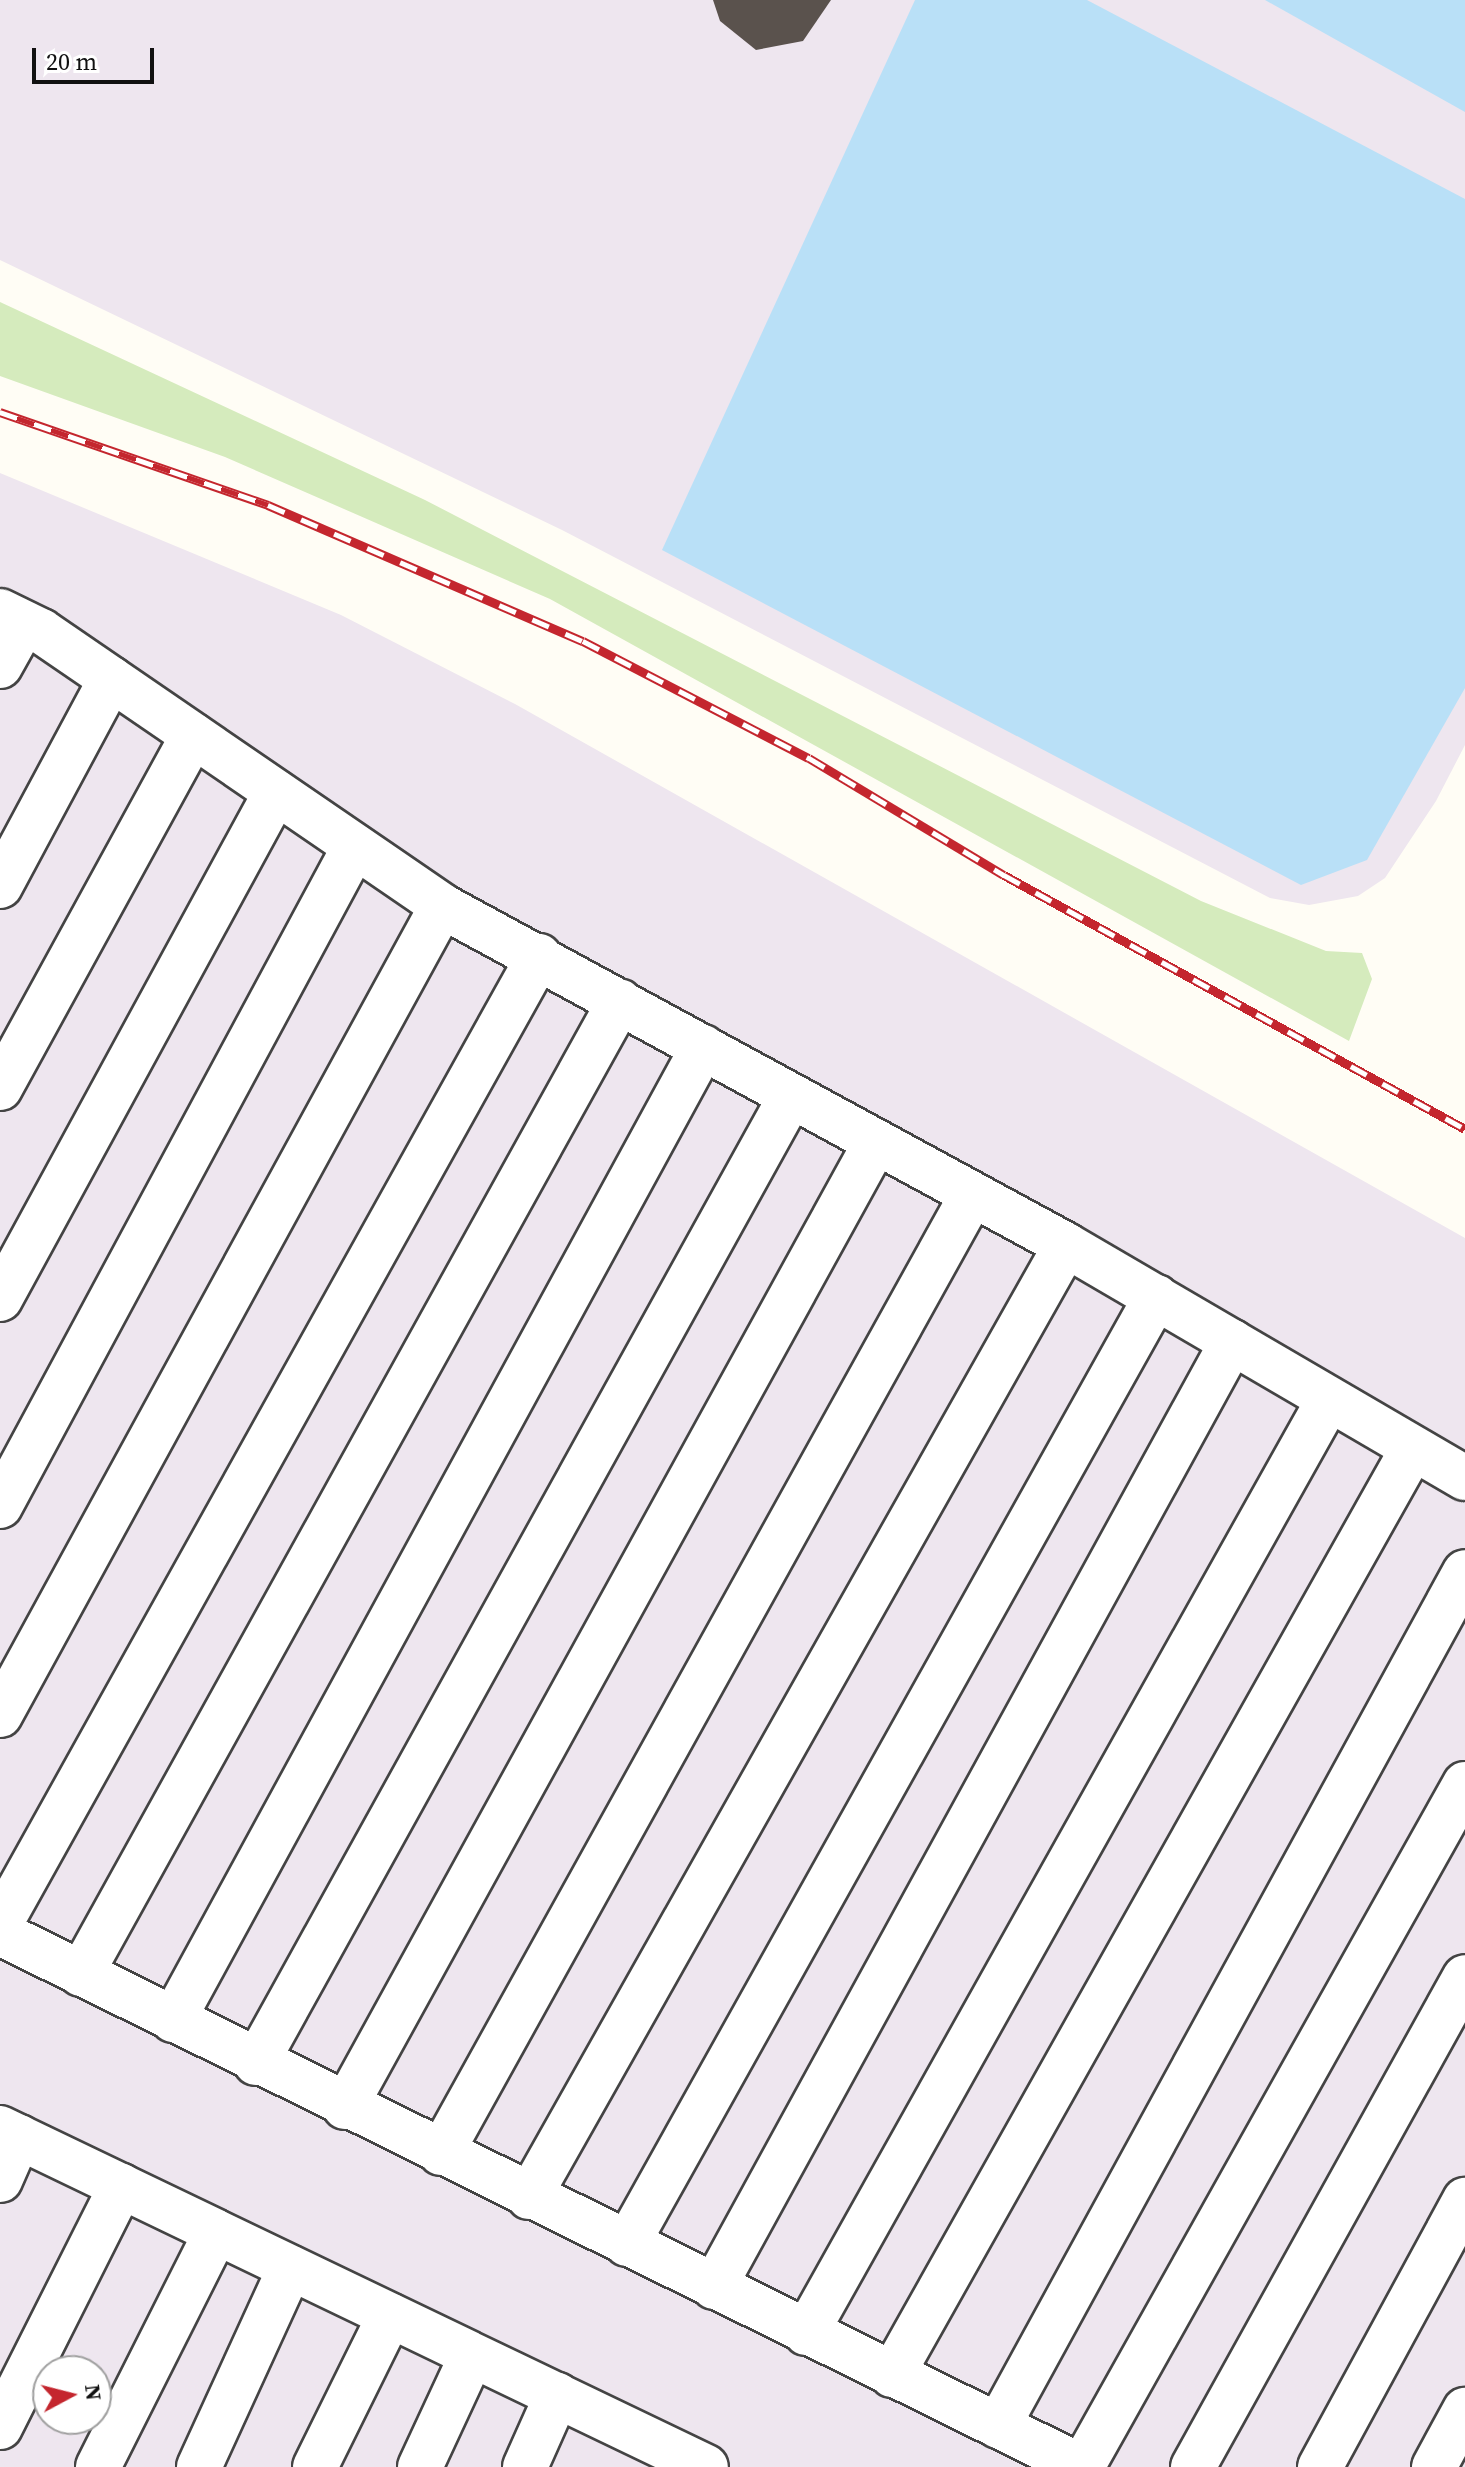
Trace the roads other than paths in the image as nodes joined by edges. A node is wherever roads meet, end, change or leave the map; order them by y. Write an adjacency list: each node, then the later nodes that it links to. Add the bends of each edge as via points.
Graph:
1 (12, 617): 2 (lane); 3 (lane)
2 (0, 666)
3 (111, 679): 4 (lane); 7 (lane)
4 (193, 735): 5 (lane); 12 (lane)
5 (276, 792): 6 (lane); 18 (lane)
6 (355, 846): 8 (lane); 23 (lane)
7 (0, 886)
8 (442, 906): 9 (lane); 25 (lane)
9 (539, 956): 10 (lane); 27 (lane)
10 (620, 1001): 11 (lane); 29 (lane)
11 (703, 1047): 13 (lane); 31 (lane)
12 (0, 1088)
13 (791, 1096): 14 (lane); 32 (lane)
14 (876, 1142): 15 (lane); 33 (lane)
15 (971, 1197): 16 (lane); 35 (lane)
16 (1066, 1245): 17 (lane); 38 (lane)
17 (1156, 1297): 19 (lane); 41 (lane)
18 (0, 1299)
19 (1232, 1342): 20 (lane); 43 (lane)
20 (1329, 1399): 21 (lane); 45 (lane)
21 (1413, 1448): 22 (lane); 47 (lane)
22 (1465, 1478)
23 (0, 1506)
24 (1465, 1572): 50 (lane)
25 (0, 1715)
26 (1465, 1784): 58 (lane)
27 (0, 1924)
28 (0, 1933): 29 (lane)
29 (81, 1974): 31 (lane)
30 (1465, 1977): 59 (lane)
31 (173, 2020): 32 (lane)
32 (256, 2063): 33 (lane)
33 (345, 2107): 35 (lane)
34 (10, 2133): 36 (lane); 37 (lane)
35 (441, 2153): 38 (lane)
36 (0, 2180)
37 (121, 2186): 40 (lane); 51 (lane)
38 (529, 2197): 41 (lane)
39 (1465, 2200): 60 (lane)
40 (216, 2232): 42 (lane); 53 (lane)
41 (627, 2244): 43 (lane)
42 (290, 2268): 44 (lane); 54 (lane)
43 (714, 2287): 45 (lane)
44 (390, 2315): 46 (lane); 55 (lane)
45 (806, 2333): 47 (lane)
46 (472, 2355): 48 (lane); 56 (lane)
47 (892, 2375): 50 (lane)
48 (557, 2395): 52 (lane); 57 (lane)
49 (1465, 2410): 61 (lane)
50 (998, 2426): 58 (lane)
51 (0, 2427)
52 (679, 2461)
53 (98, 2467)
54 (199, 2467)
55 (315, 2467)
56 (420, 2467)
57 (525, 2467)
58 (1082, 2467)
59 (1193, 2467)
60 (1320, 2467)
61 (1434, 2467)

